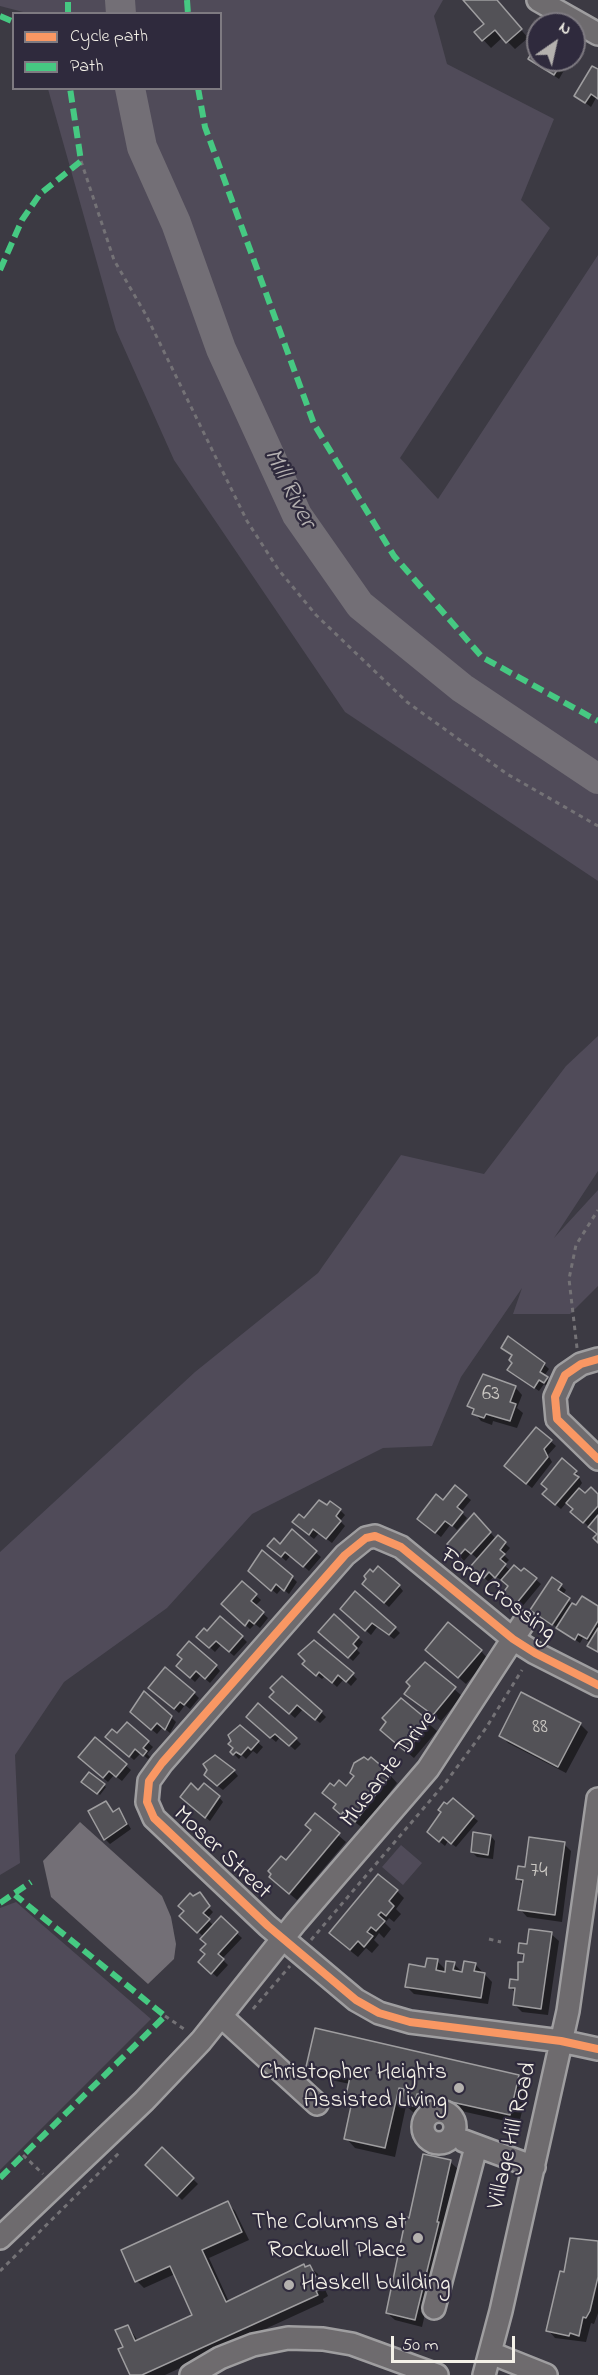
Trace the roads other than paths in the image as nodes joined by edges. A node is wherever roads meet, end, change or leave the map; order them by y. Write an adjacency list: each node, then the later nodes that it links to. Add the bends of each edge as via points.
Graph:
1 (538, 0): 2 (street)
2 (598, 34)
3 (589, 1362): 4 (street, via 565,1375 555,1397 557,1419)
4 (598, 1459)
5 (375, 1536): 6 (street, Ford Crossing, via 401,1547); 9 (street, Moser Street, via 366,1538 345,1555 149,1782 147,1802 154,1818)
6 (519, 1631): 7 (street, Ford Crossing, via 535,1653); 9 (street, Musante Drive, via 428,1769)
7 (598, 1684)
8 (592, 1808): 11 (street, Village Hill Road)
9 (283, 1938): 10 (street, Musante Drive); 11 (street, Moser Street, via 356,2000 379,2013 438,2027)
10 (222, 2017): 13 (street); 17 (street, Musante Drive, via 144,2101)
11 (561, 2041): 12 (street, Moser Street); 16 (street, Village Hill Road)
12 (598, 2049)
13 (318, 2104)
14 (454, 2135): 15 (street)
15 (476, 2147): 16 (street); 18 (street)
16 (534, 2168): 19 (street, Village Hill Road)
17 (0, 2238)
18 (434, 2308)
19 (491, 2353): 22 (street, Village Hill Road); 23 (street)
20 (191, 2375): 21 (street, via 253,2345 288,2338 352,2344)
21 (437, 2375)
22 (484, 2375)
23 (546, 2375)

